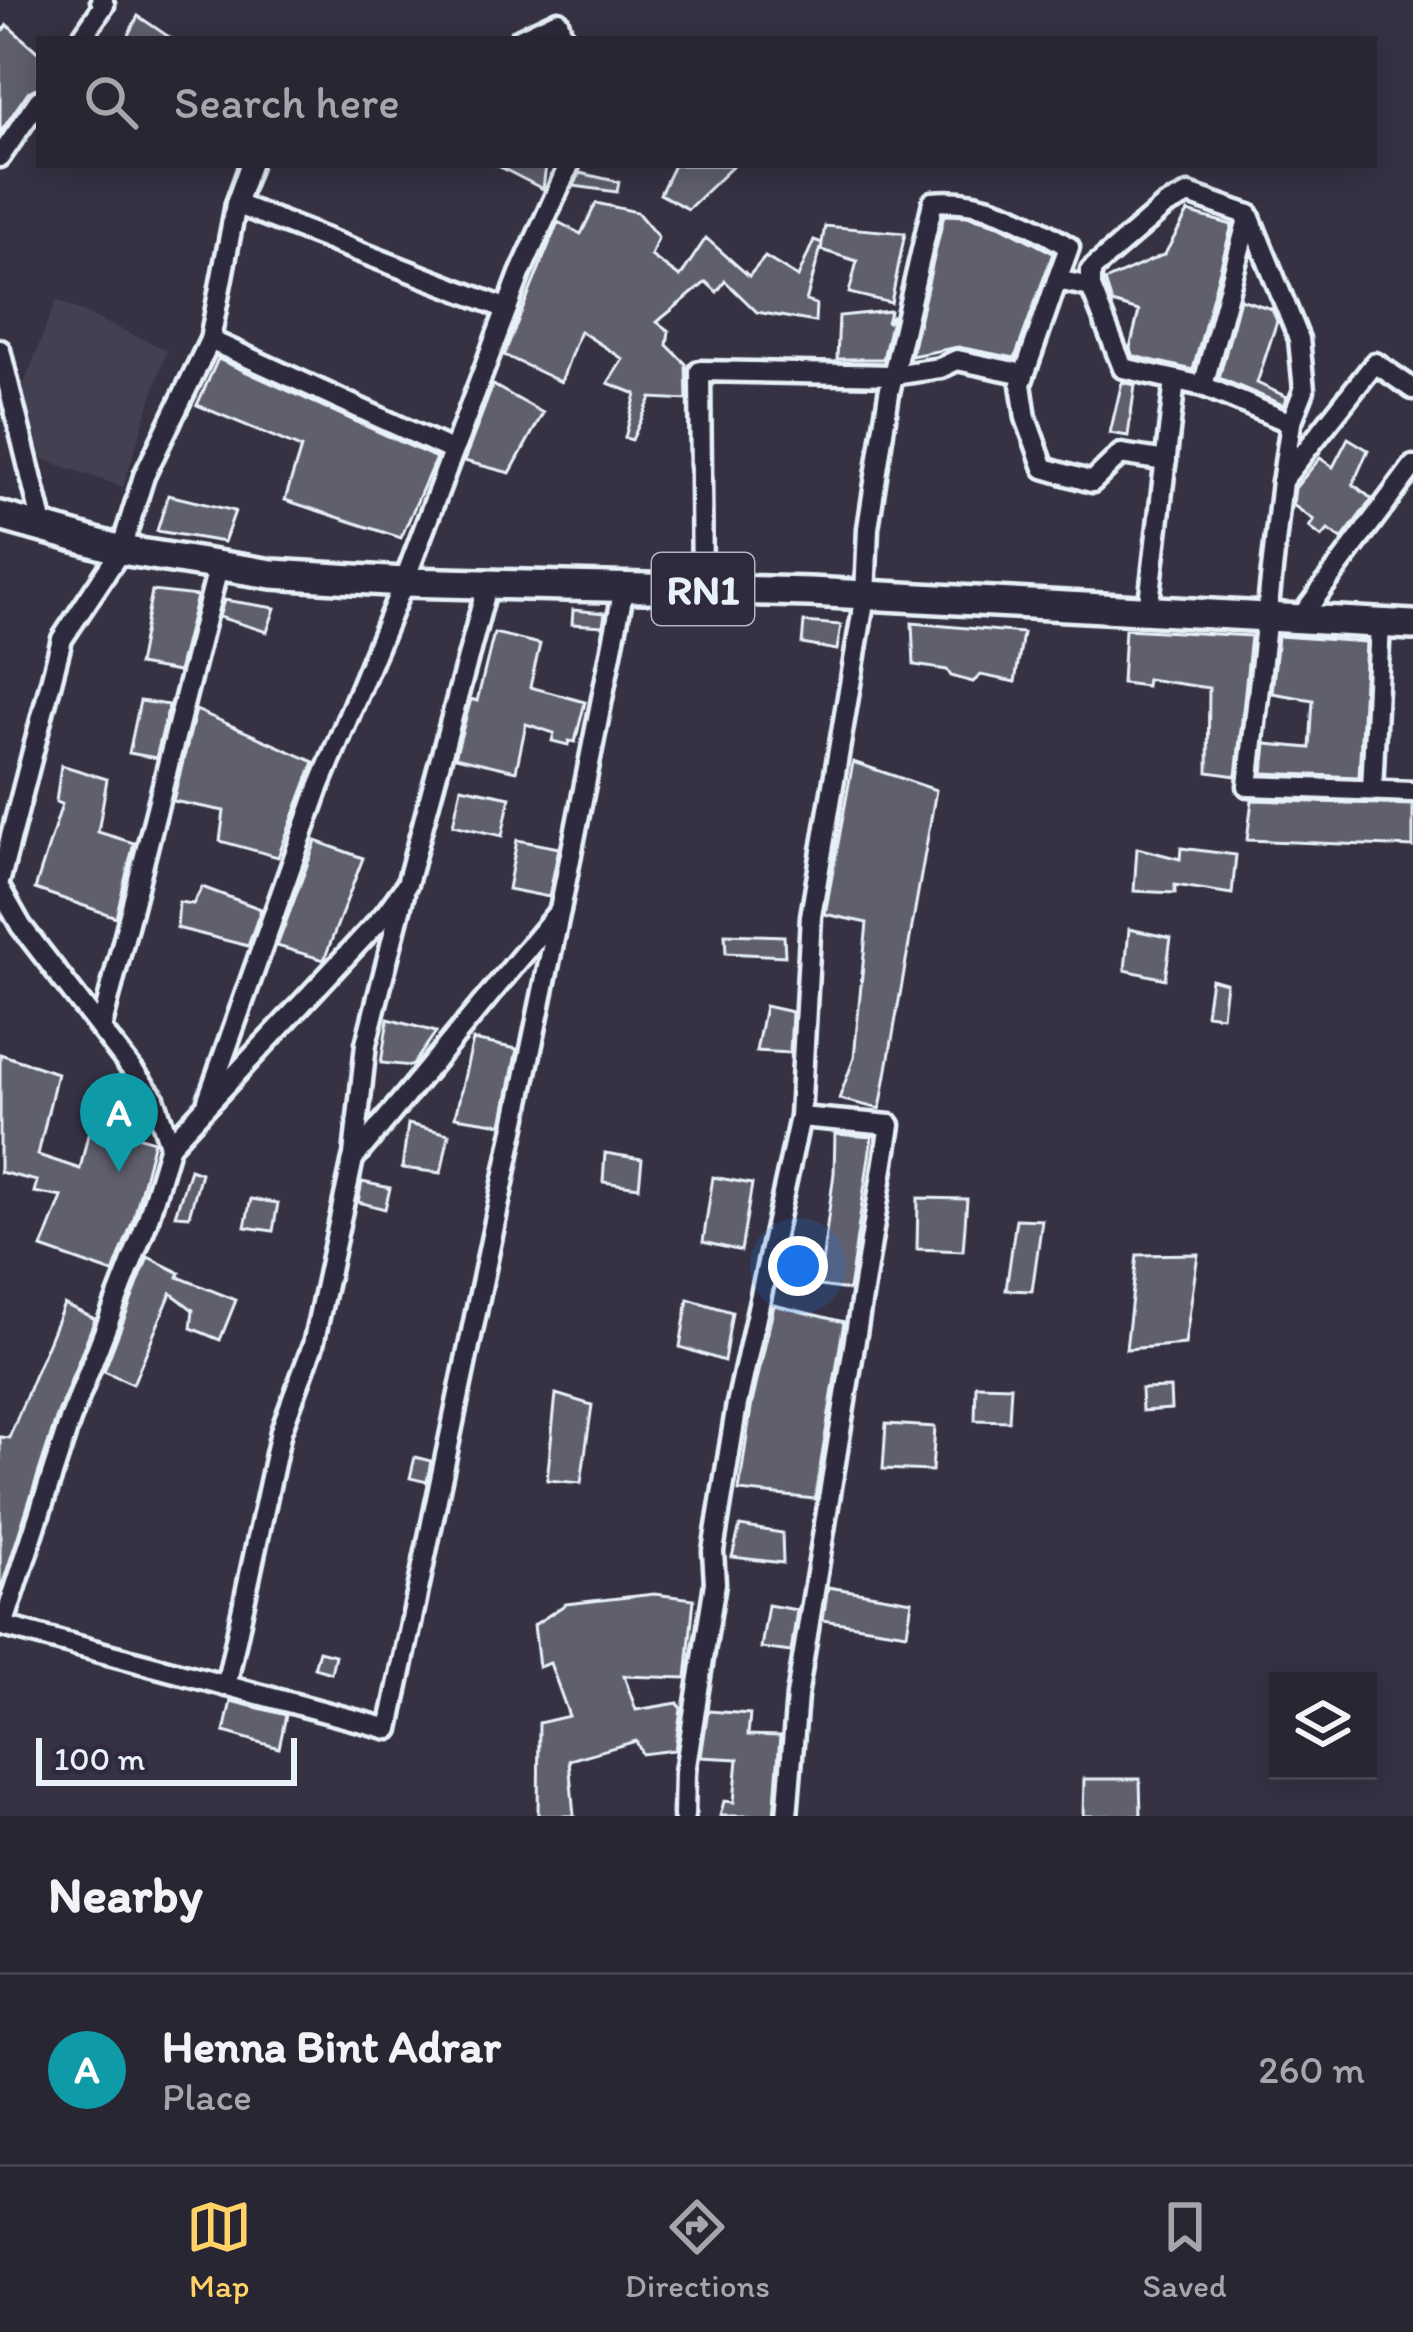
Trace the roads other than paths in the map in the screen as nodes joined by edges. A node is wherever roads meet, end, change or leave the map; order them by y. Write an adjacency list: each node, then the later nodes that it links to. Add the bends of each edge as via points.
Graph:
1 (100, 0): 2 (street)
2 (83, 36)
3 (526, 36): 4 (street, via 558,21)
4 (561, 36)
5 (36, 104): 6 (street)
6 (0, 157)
7 (249, 168): 9 (street)
8 (568, 168): 13 (street)
9 (236, 204): 13 (street); 14 (street)
10 (1249, 215): 12 (street, via 1189,194 1091,270); 19 (street); 21 (street, via 1299,340 1304,391)
11 (1058, 280): 12 (street); 16 (street); 17 (street, via 1069,247 1020,217 933,202)
12 (1091, 287): 18 (street, via 1123,368)
13 (507, 309): 22 (street)
14 (210, 340): 22 (street); 28 (street, via 144,476)
15 (0, 350): 27 (street)
16 (1024, 374): 17 (street, via 957,360); 23 (street, via 1026,418 1044,468 1092,482 1121,454)
17 (893, 376): 33 (street, via 700,371); 34 (street)
18 (1175, 380): 19 (street); 23 (street)
19 (1204, 386): 21 (street)
20 (1413, 389): 25 (street, via 1375,363)
21 (1291, 423): 25 (street)
22 (453, 451): 30 (street)
23 (1166, 461): 35 (street)
24 (1413, 466): 37 (street)
25 (1282, 481): 36 (street)
26 (0, 515): 27 (highway, RN1)
27 (44, 529): 28 (highway, RN1)
28 (122, 550): 29 (highway, RN1); 42 (street, via 62,639)
29 (218, 568): 30 (highway, RN1); 46 (street)
30 (404, 582): 31 (highway, RN1); 47 (street, via 318,790)
31 (488, 584): 32 (highway, RN1); 43 (street)
32 (625, 588): 33 (highway, RN1); 45 (street)
33 (702, 589): 34 (highway, RN1)
34 (865, 596): 35 (highway, RN1); 48 (street, via 811,916)
35 (1148, 611): 36 (highway, RN1)
36 (1267, 615): 37 (highway, RN1); 40 (street, via 1248,786)
37 (1301, 617): 38 (highway, RN1)
38 (1380, 624): 39 (highway, RN1); 40 (street)
39 (1413, 626)
40 (1372, 790): 41 (street)
41 (1413, 792)
42 (0, 879)
43 (407, 884): 47 (street); 50 (street, via 367,1044)
44 (0, 889): 46 (street)
45 (560, 910): 50 (street); 51 (street, via 388,1729)
46 (100, 1029): 49 (street, via 154,1098)
47 (204, 1110): 49 (street)
48 (800, 1117): 52 (street, via 712,1551 715,1583); 53 (street, via 890,1125 797,1696)
49 (170, 1145): 51 (street, via 4,1625)
50 (353, 1159): 51 (street, via 313,1345 281,1431)
51 (226, 1685)
52 (684, 1816)
53 (787, 1816)

